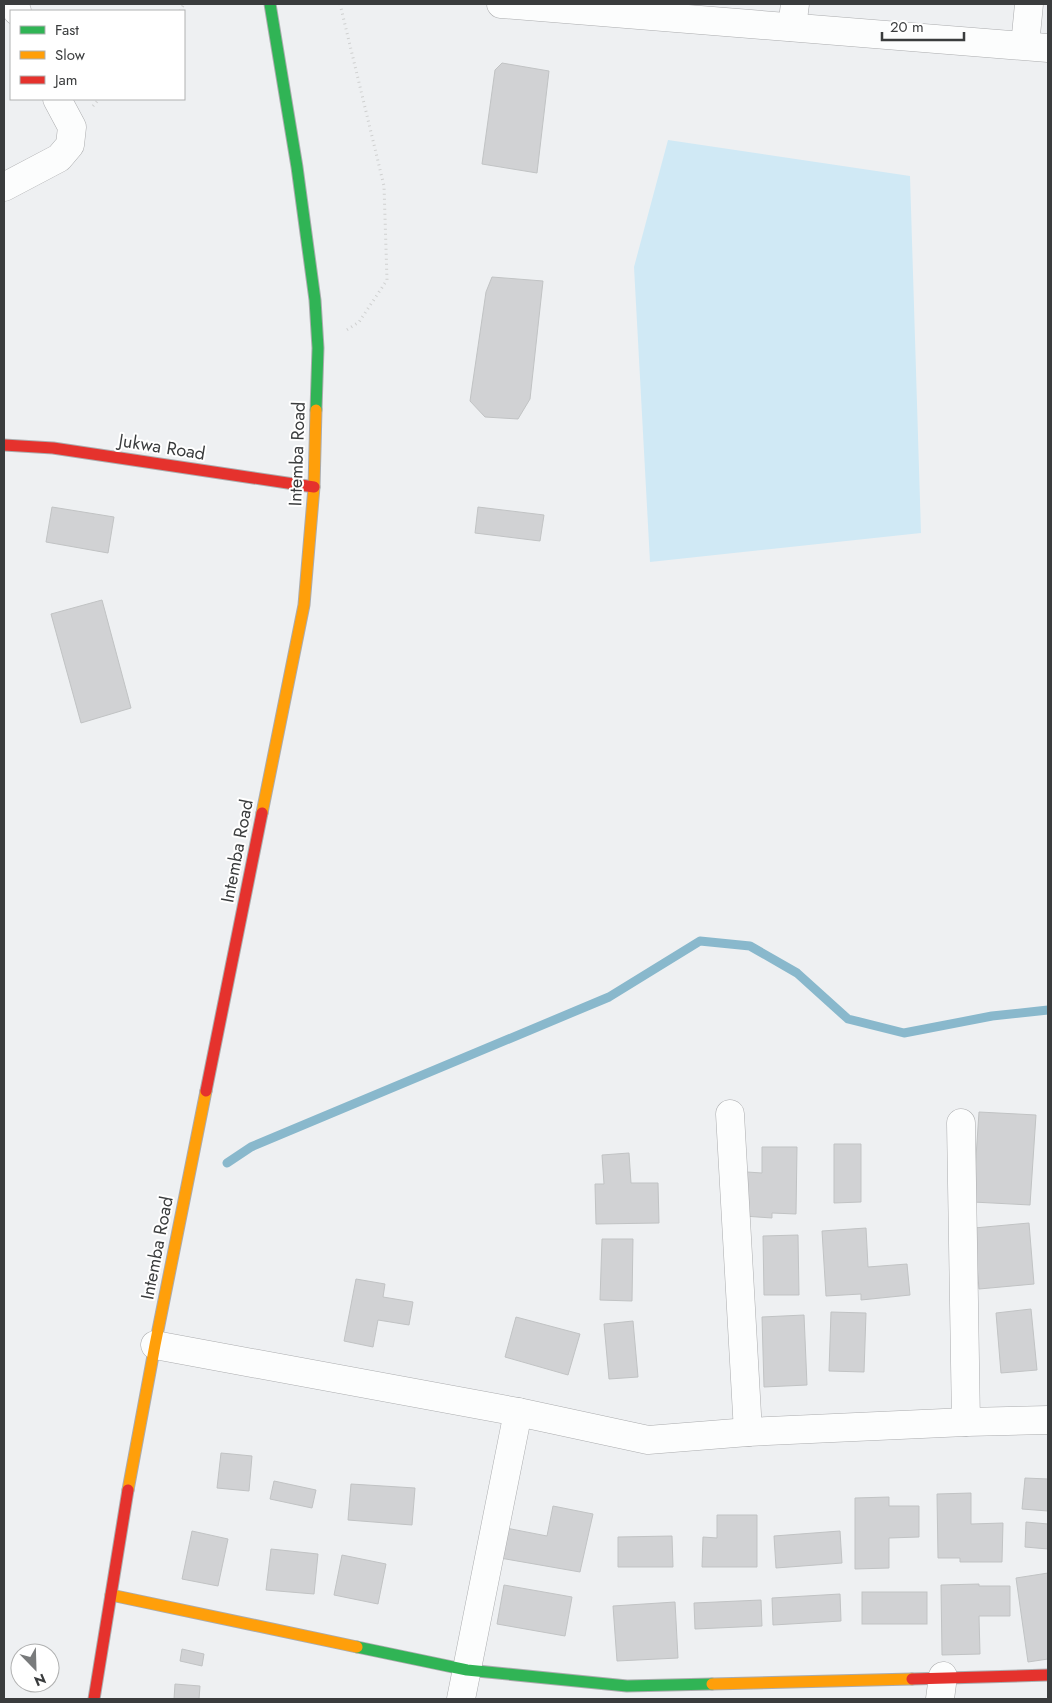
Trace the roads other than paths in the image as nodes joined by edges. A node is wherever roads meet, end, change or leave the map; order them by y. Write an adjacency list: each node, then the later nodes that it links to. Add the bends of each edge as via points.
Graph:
1 (270, 4): 10 (street, Intemba Road, via 315,300 318,348)
2 (501, 4): 4 (street)
3 (1029, 4): 6 (street)
4 (563, 7): 5 (street)
5 (794, 15): 6 (street)
6 (1037, 47)
7 (58, 100): 8 (street, via 72,127 70,145 59,158)
8 (4, 187)
9 (4, 445): 10 (street, Jukwa Road, via 53,448)
10 (314, 487): 13 (street, Intemba Road, via 304,605)
11 (730, 1114): 17 (street)
12 (961, 1123): 16 (street)
13 (155, 1346): 14 (street); 18 (street, Intemba Road)
14 (518, 1412): 17 (street, via 648,1440); 19 (street)
15 (1048, 1420): 16 (street)
16 (966, 1422): 17 (street)
17 (748, 1432)
18 (111, 1595): 19 (street); 23 (street, Intemba Road)
19 (467, 1670): 22 (street); 24 (street)
20 (1048, 1675): 21 (street)
21 (941, 1688): 22 (street)
22 (703, 1691)
23 (94, 1699)
24 (461, 1699)

